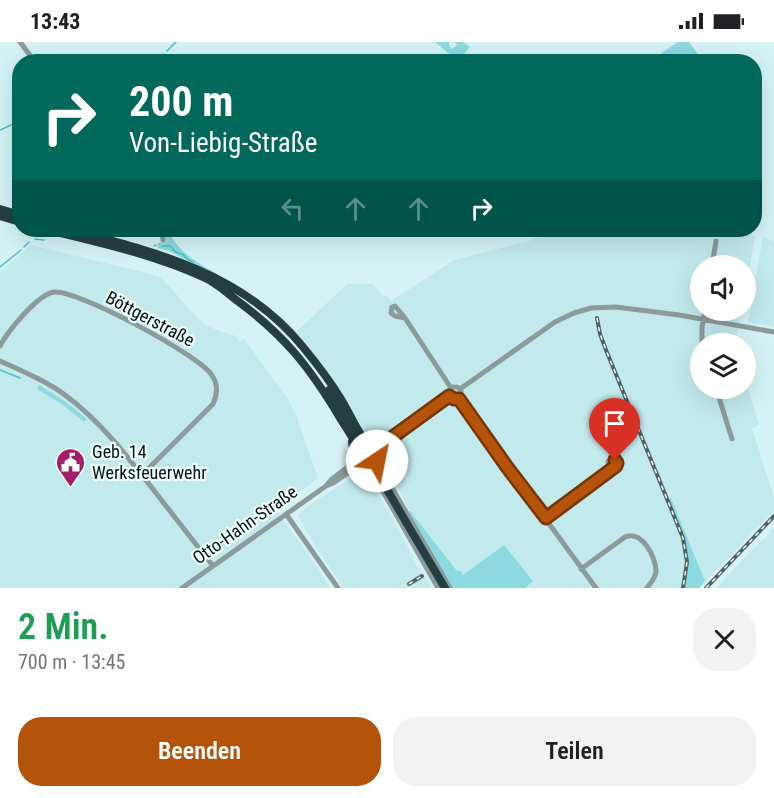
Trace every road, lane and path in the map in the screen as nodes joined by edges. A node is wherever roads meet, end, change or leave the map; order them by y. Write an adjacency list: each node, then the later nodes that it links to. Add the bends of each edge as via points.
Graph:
1 (75, 237): 7 (highway, via 156,258)
2 (97, 237): 7 (highway, via 161,254)
3 (163, 237): 4 (street)
4 (163, 240)
5 (716, 241): 6 (street)
6 (714, 255)
7 (209, 277): 19 (highway, via 246,295 295,338 324,374); 20 (highway, via 286,342 317,380); 39 (highway, bridge, via 262,313 314,368)
8 (690, 317): 15 (street, via 616,307 582,310 555,322)
9 (405, 318): 14 (street)
10 (715, 321): 11 (street)
11 (774, 332)
12 (0, 346): 29 (street, Böttgerstraße, via 38,300 50,293 64,292 151,332 207,369 217,387 213,404)
13 (0, 361): 29 (street, via 67,397 104,430)
14 (451, 388): 15 (street); 16 (street)
15 (460, 389): 17 (street)
16 (449, 396): 17 (street); 22 (street)
17 (459, 399): 33 (street)
18 (720, 399): 21 (street)
19 (358, 428): 22 (highway, via 369,441); 23 (highway)
20 (351, 435): 24 (highway); 27 (highway)
21 (732, 439)
22 (385, 443): 23 (street); 25 (street); 30 (street, via 382,462)
23 (371, 447): 24 (street); 25 (street)
24 (361, 454): 26 (street); 27 (street, Otto-Hahn-Straße)
25 (377, 456): 26 (street); 30 (street)
26 (367, 463): 27 (street, Otto-Hahn-Straße); 31 (street)
27 (352, 467): 31 (street, via 368,470); 32 (street, Otto-Hahn-Straße)
28 (609, 471): 33 (street)
29 (142, 475): 34 (street)
30 (386, 476): 40 (street)
31 (376, 481): 38 (street)
32 (286, 514): 34 (street, Otto-Hahn-Straße); 37 (street)
33 (546, 518): 35 (street)
34 (213, 566): 36 (street, Otto-Hahn-Straße)
35 (582, 569): 41 (street); 42 (street, via 633,535 644,543 656,572)
36 (182, 588)
37 (338, 588)
38 (438, 588)
39 (445, 588)
40 (450, 588)
41 (596, 588)
42 (646, 588)

